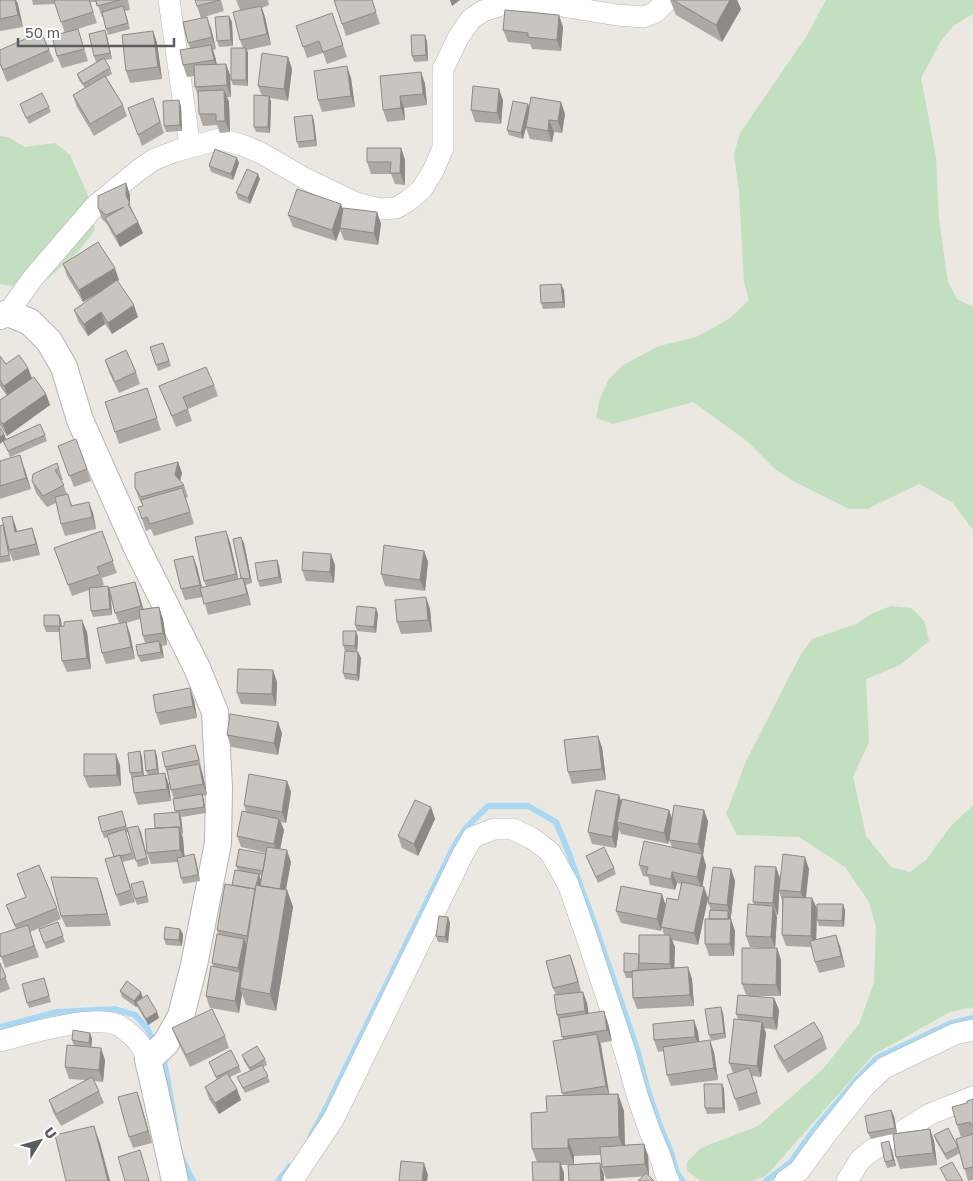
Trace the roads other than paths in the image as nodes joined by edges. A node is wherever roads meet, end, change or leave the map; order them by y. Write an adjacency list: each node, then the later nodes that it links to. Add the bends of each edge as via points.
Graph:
1 (169, 0): 3 (street)
2 (668, 0): 3 (street, via 654,13 644,17 514,1 471,19 443,69 443,148 422,189 396,208 379,209 356,203 242,144 220,139)
3 (190, 146): 4 (street, via 140,169 95,206)
4 (4, 314): 7 (street, via 30,322 49,341 64,367 87,438 215,712 218,843 181,1016)
5 (973, 1030): 12 (street, via 955,1034 884,1068 798,1171)
6 (0, 1041): 7 (street, via 62,1026 108,1023 119,1025)
7 (156, 1053): 9 (street, via 154,1081)
8 (973, 1096): 13 (street, via 930,1114 871,1151 860,1160)
9 (175, 1181)
10 (292, 1181): 11 (street, via 333,1120 463,854 473,837 494,829 514,829 550,852 568,884 626,1052 638,1098)
11 (669, 1181)
12 (785, 1181)
13 (847, 1181)

